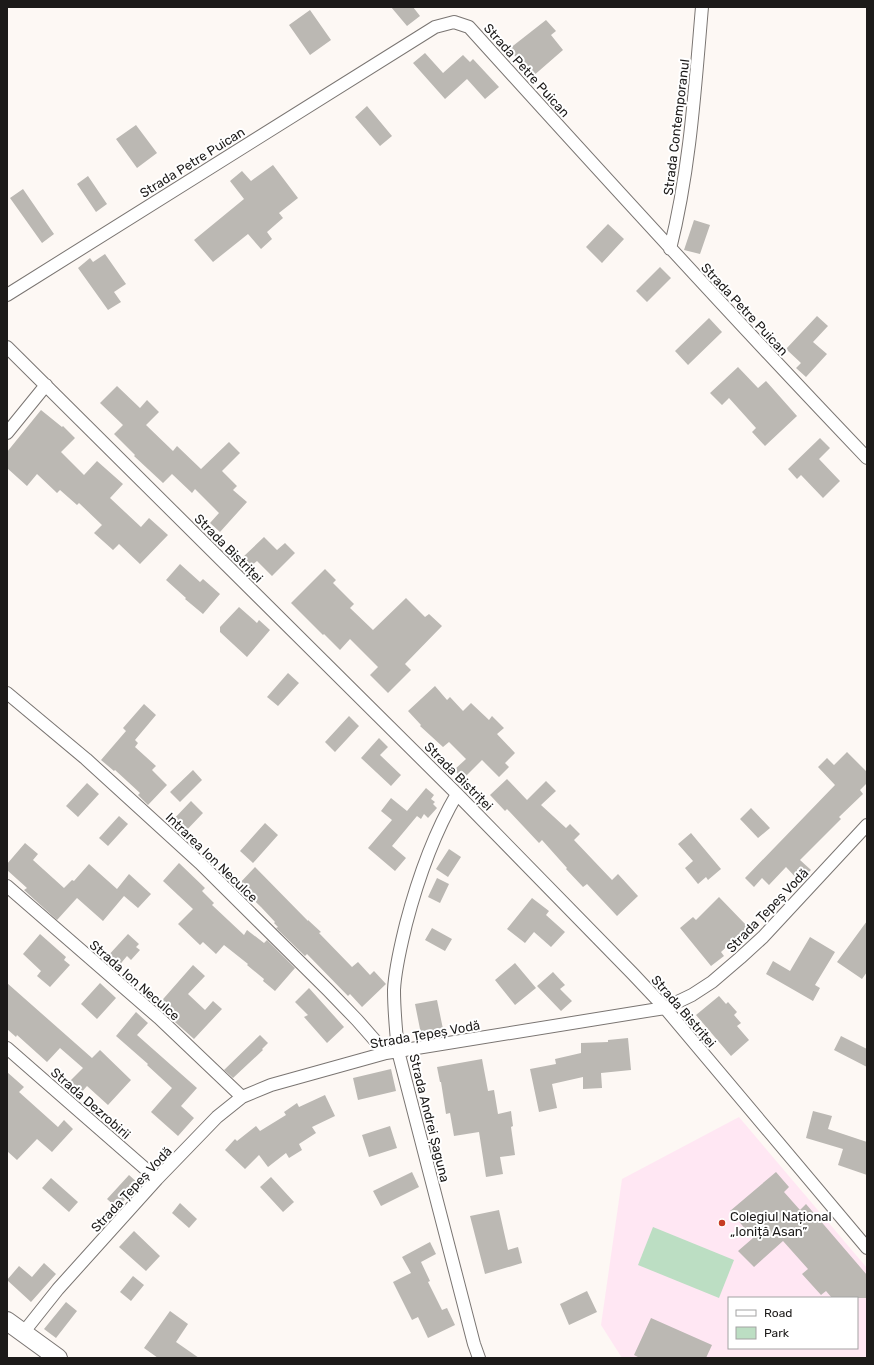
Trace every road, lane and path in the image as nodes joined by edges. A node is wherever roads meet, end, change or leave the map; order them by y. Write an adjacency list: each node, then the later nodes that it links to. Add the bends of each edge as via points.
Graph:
1 (702, 7): 2 (street, Strada Contemporanul, via 691,135 679,213)
2 (670, 249): 3 (street, Strada Petre Puican, via 469,27 454,22 435,27); 7 (street, Strada Petre Puican)
3 (7, 295)
4 (7, 347): 5 (street, Strada Bistriței)
5 (46, 385): 6 (street); 9 (street, Strada Bistriței)
6 (7, 433)
7 (867, 458)
8 (7, 693): 15 (street, Intrarea Ion Neculce, via 86,759 200,863 328,990)
9 (457, 794): 12 (street, Strada Bistriței); 14 (street, Strada Andrei Șaguna, via 434,838 421,872 401,946 394,989)
10 (867, 825): 12 (street, Strada Țepeș Vodă, via 764,937 712,982)
11 (7, 886): 16 (street, Strada Ion Neculce, via 159,1018)
12 (665, 1008): 14 (street, Strada Țepeș Vodă); 18 (street, Strada Bistriței)
13 (7, 1048): 17 (street, Strada Dezrobirii)
14 (398, 1051): 15 (street, Strada Țepeș Vodă); 22 (street, Strada Andrei Șaguna)
15 (386, 1053): 16 (street, Strada Țepeș Vodă, via 271,1085)
16 (242, 1097): 17 (street, Strada Țepeș Vodă, via 217,1117)
17 (157, 1179): 20 (street, Strada Țepeș Vodă, via 58,1289)
18 (867, 1248)
19 (7, 1321): 20 (main road)
20 (23, 1333): 21 (main road)
21 (58, 1358)
22 (479, 1358)

